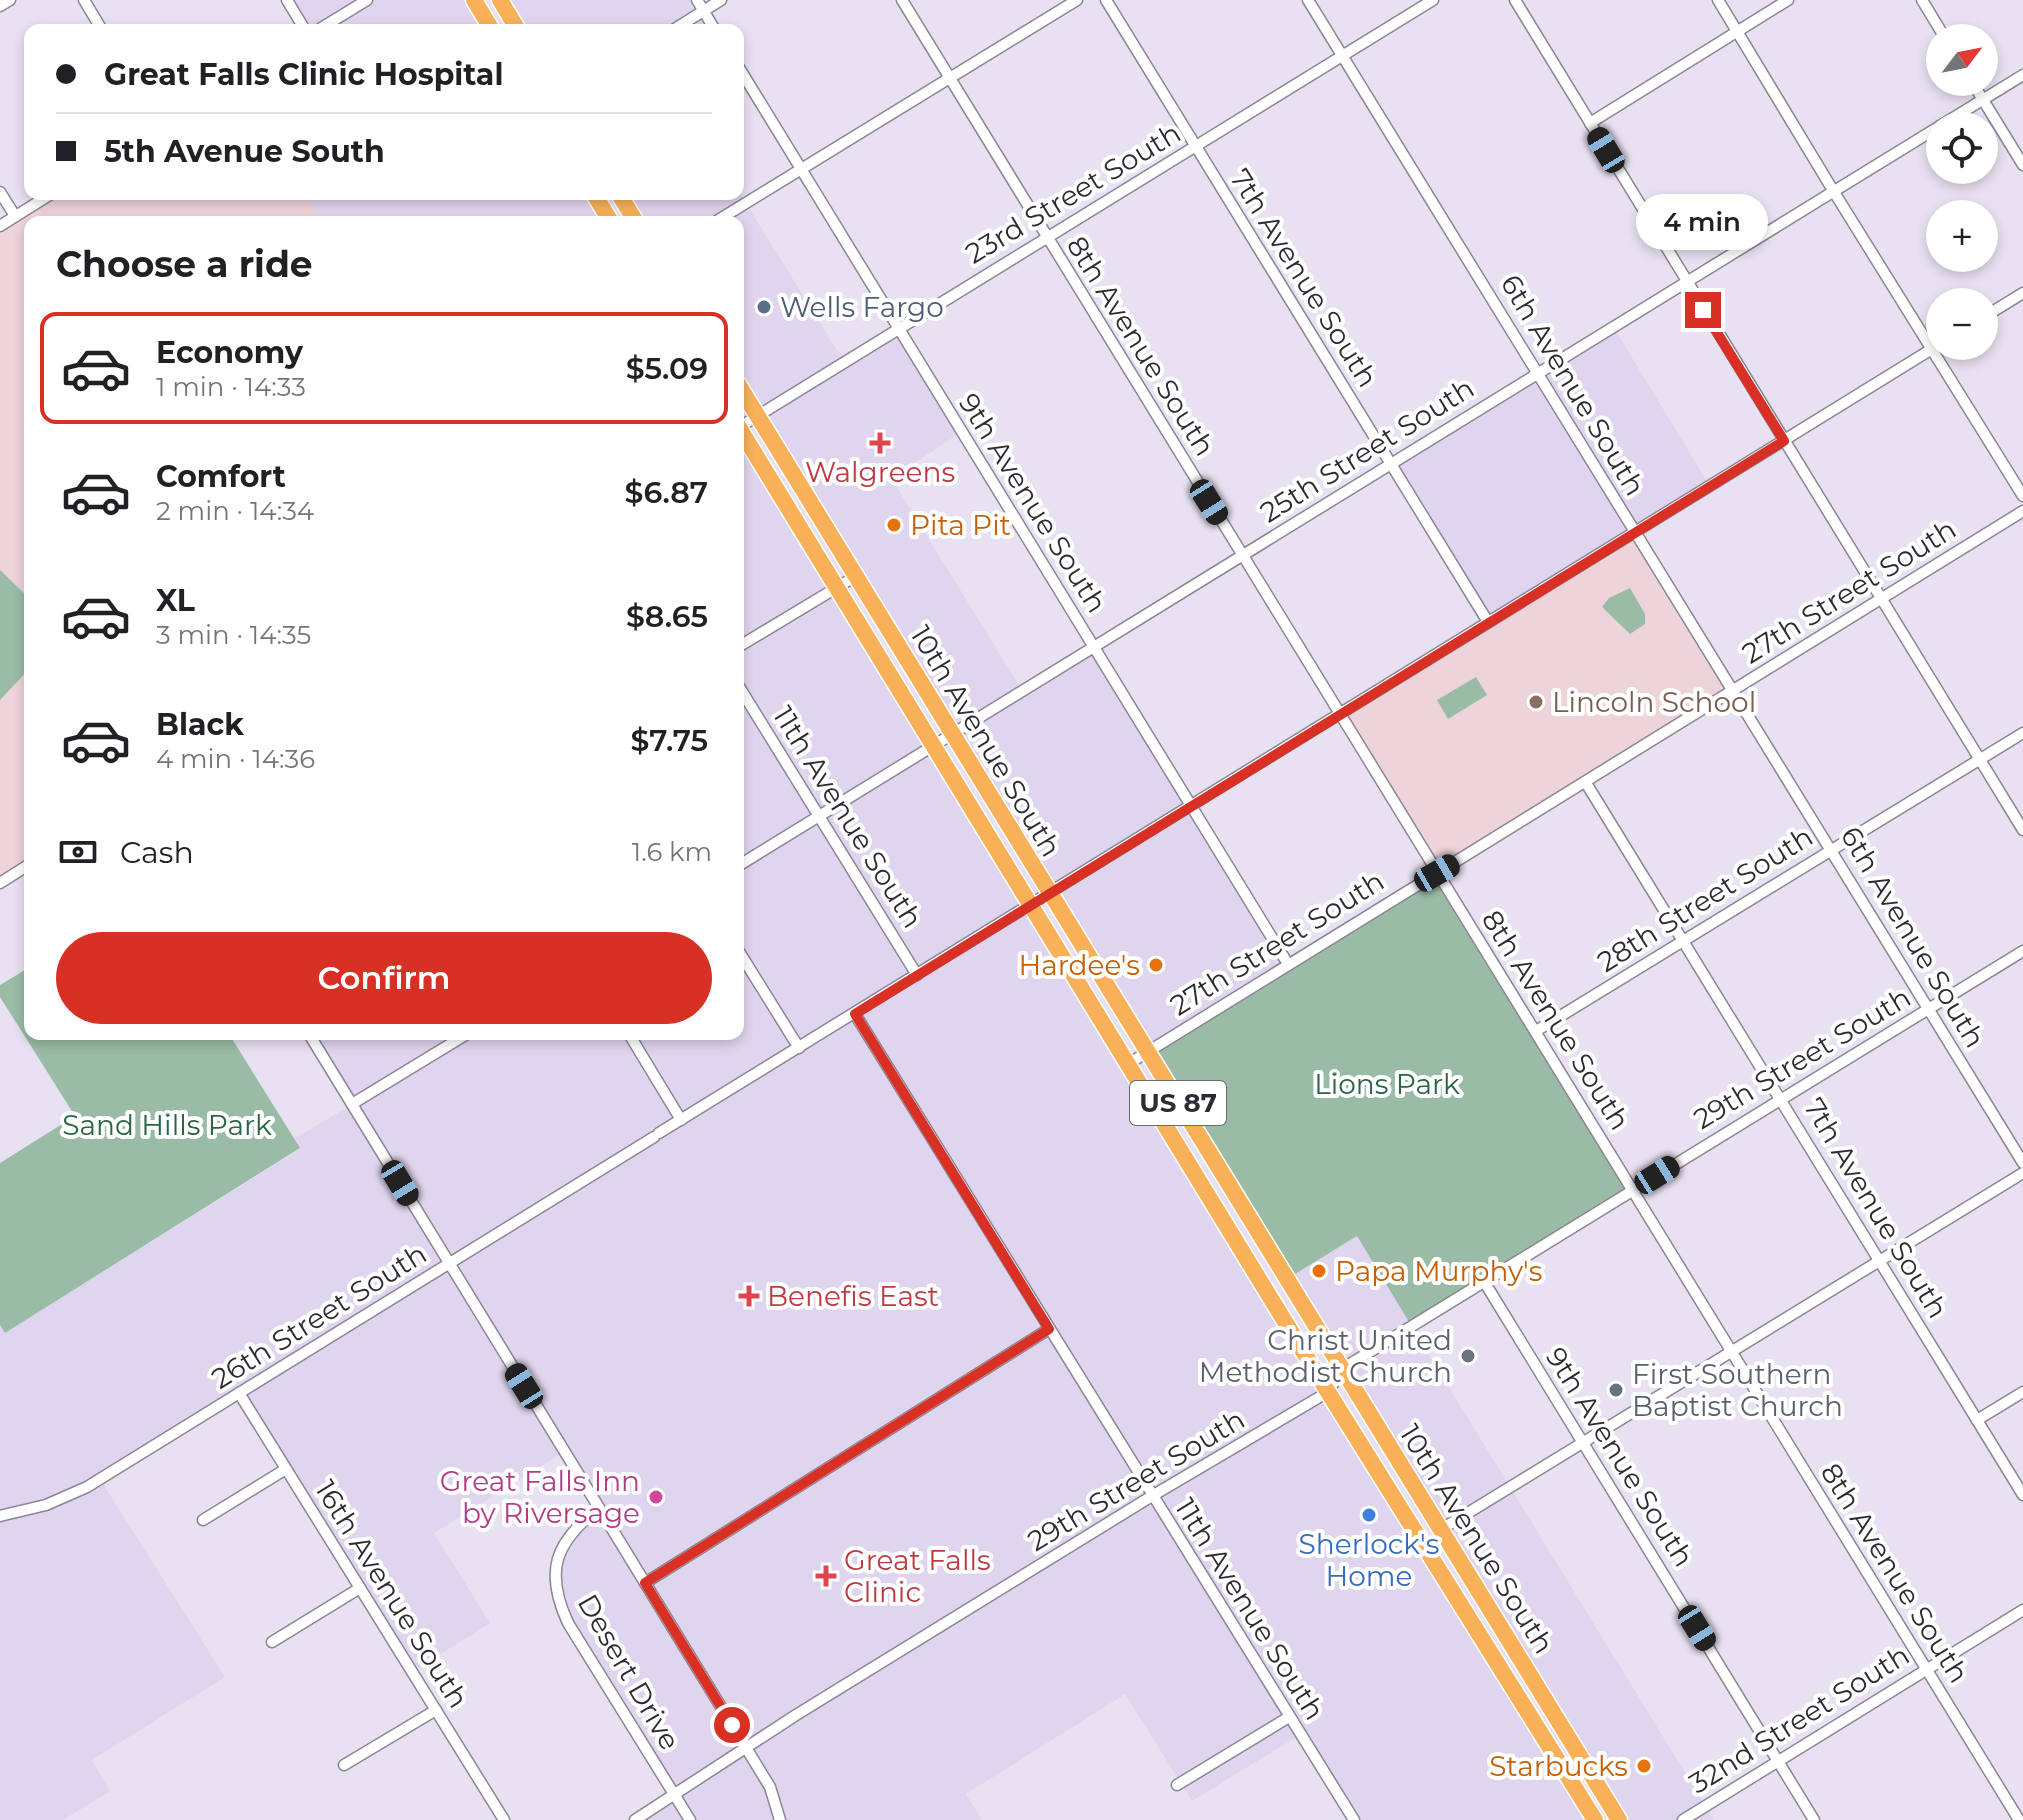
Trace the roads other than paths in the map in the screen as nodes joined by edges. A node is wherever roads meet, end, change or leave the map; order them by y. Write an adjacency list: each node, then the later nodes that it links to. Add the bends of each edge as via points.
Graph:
1 (10, 0): 18 (street)
2 (84, 0): 20 (street)
3 (287, 0): 21 (street)
4 (367, 0): 22 (street)
5 (474, 0): 23 (highway)
6 (500, 0): 24 (highway)
7 (697, 0): 19 (street)
8 (721, 0): 19 (street)
9 (902, 0): 32 (street, 8th Avenue South)
10 (1077, 0): 32 (street)
11 (1106, 0): 38 (street, 7th Avenue South)
12 (1308, 0): 29 (street, 6th Avenue South)
13 (1433, 0): 29 (street, 23rd Street South)
14 (1515, 0): 36 (street)
15 (1718, 0): 28 (street)
16 (1788, 0): 28 (street)
17 (1922, 0): 27 (street)
18 (0, 6)
19 (703, 11): 25 (street); 26 (street)
20 (98, 24)
21 (301, 24)
22 (328, 24)
23 (488, 24)
24 (514, 24)
25 (682, 24)
26 (711, 24)
27 (1937, 24)
28 (1738, 31): 36 (street); 42 (street)
29 (1342, 56): 38 (street, 23rd Street South); 55 (street, 6th Avenue South)
30 (2023, 75): 34 (street, 25th Street South)
31 (744, 76): 40 (street, 9th Avenue South)
32 (950, 80): 40 (street); 47 (street, 8th Avenue South)
33 (1981, 96): 34 (street)
34 (1983, 100): 35 (street, 25th Street South); 39 (street)
35 (1963, 112)
36 (1590, 123): 48 (street)
37 (1926, 135): 42 (street, 25th Street South)
38 (1194, 146): 47 (street, 23rd Street South); 61 (street, 7th Avenue South)
39 (2023, 165)
40 (801, 168): 45 (street); 51 (street, 9th Avenue South)
41 (0, 192): 44 (street)
42 (1834, 192): 48 (street, 25th Street South); 52 (street)
43 (41, 200): 44 (street)
44 (15, 216): 46 (street)
45 (725, 216)
46 (0, 226)
47 (1045, 237): 51 (street, 23rd Street South); 65 (street, 8th Avenue South)
48 (1686, 284): 55 (street, 25th Street South); 60 (street)
49 (2023, 293): 50 (street)
50 (1998, 308)
51 (898, 329): 57 (street, 23rd Street South); 71 (street, 9th Avenue South)
52 (1926, 332)
53 (1926, 353): 60 (street, 26th Street South)
54 (1944, 360): 62 (street)
55 (1539, 373): 61 (street, 25th Street South); 64 (street, 6th Avenue South)
56 (744, 394): 57 (highway, 10th Avenue South / US 87)
57 (758, 416): 58 (street, 23rd Street South); 66 (highway, 10th Avenue South / US 87)
58 (744, 424)
59 (744, 437): 67 (highway, 10th Avenue South / US 87)
60 (1784, 441): 64 (street, 26th Street South); 68 (street)
61 (1391, 464): 65 (street, 25th Street South); 69 (street, 7th Avenue South)
62 (2023, 496)
63 (2023, 511): 68 (street, 27th Street South)
64 (1635, 532): 69 (street, 26th Street South); 72 (street, 6th Avenue South)
65 (1241, 556): 71 (street, 25th Street South); 74 (street, 8th Avenue South)
66 (856, 576): 67 (street); 76 (highway, 10th Avenue South / US 87)
67 (837, 586): 70 (street); 77 (highway, 10th Avenue South / US 87)
68 (1880, 600): 72 (street, 27th Street South); 78 (street)
69 (1488, 622): 74 (street, 26th Street South)
70 (744, 643)
71 (1093, 647): 76 (street, 25th Street South); 80 (street, 9th Avenue South)
72 (1734, 691): 79 (street, 27th Street South); 83 (street, 6th Avenue South)
73 (744, 695): 81 (street, 11th Avenue South)
74 (1339, 714): 80 (street, 26th Street South); 86 (street, 8th Avenue South)
75 (2023, 733): 78 (street, 28th Street South)
76 (951, 735): 77 (street, 25th Street South); 88 (highway, 10th Avenue South / US 87)
77 (933, 747): 81 (street, 25th Street South); 89 (highway, 10th Avenue South / US 87)
78 (1979, 760): 82 (street); 83 (street, 28th Street South)
79 (1586, 783): 86 (street, 27th Street South); 90 (street, 7th Avenue South)
80 (1191, 805): 88 (street, 26th Street South); 93 (street, 9th Avenue South)
81 (819, 817): 84 (street, 25th Street South); 94 (street, 11th Avenue South)
82 (2023, 830)
83 (1831, 849): 90 (street, 28th Street South); 95 (street, 6th Avenue South)
84 (744, 862)
85 (24, 868): 87 (street)
86 (1437, 873): 93 (street, 27th Street South); 97 (street, 8th Avenue South)
87 (0, 883)
88 (1049, 894): 89 (street, 26th Street South); 102 (highway, 10th Avenue South / US 87)
89 (1029, 906): 94 (street, 26th Street South); 103 (highway, 10th Avenue South / US 87)
90 (1682, 941): 97 (street, 28th Street South); 104 (street, 7th Avenue South)
91 (2023, 951): 95 (street, 29th Street South)
92 (744, 960): 101 (street)
93 (1288, 964): 102 (street, 27th Street South)
94 (917, 975): 96 (street, 26th Street South)
95 (1929, 1009): 104 (street, 29th Street South); 107 (street, 6th Avenue South)
96 (855, 1014): 101 (street, 26th Street South); 113 (street, 11th Avenue South)
97 (1536, 1031): 109 (street, 8th Avenue South)
98 (313, 1040): 105 (street)
99 (457, 1040): 105 (street)
100 (633, 1040): 106 (street)
101 (799, 1048): 106 (street, 26th Street South)
102 (1146, 1051): 103 (street, 27th Street South); 115 (highway, 10th Avenue South / US 87)
103 (1128, 1064): 116 (highway, 10th Avenue South / US 87)
104 (1782, 1099): 109 (street, 29th Street South); 110 (street, 7th Avenue South)
105 (352, 1104): 111 (street)
106 (681, 1120): 111 (street, 26th Street South)
107 (2023, 1163)
108 (2023, 1173): 110 (street)
109 (1633, 1190): 112 (street, 29th Street South); 114 (street, 8th Avenue South)
110 (1880, 1260): 114 (street); 119 (street, 7th Avenue South)
111 (449, 1264): 118 (street, 26th Street South); 124 (street)
112 (1485, 1283): 115 (street, 29th Street South); 120 (street, 9th Avenue South)
113 (1049, 1329): 123 (street, 11th Avenue South); 128 (street)
114 (1732, 1352): 120 (street); 132 (street, 8th Avenue South)
115 (1342, 1369): 116 (street, 29th Street South); 127 (highway, 10th Avenue South / US 87)
116 (1328, 1392): 123 (street, 29th Street South); 145 (highway, 10th Avenue South / US 87)
117 (2023, 1392): 119 (street)
118 (239, 1393): 121 (street, 16th Avenue South); 125 (street, 26th Street South, via 87,1487 46,1505)
119 (1977, 1420): 122 (street, 7th Avenue South)
120 (1584, 1442): 127 (street); 136 (street, 9th Avenue South)
121 (286, 1469): 126 (street); 129 (street, 16th Avenue South)
122 (2023, 1495)
123 (1152, 1496): 134 (street, 11th Avenue South); 135 (street, 29th Street South)
124 (599, 1508): 128 (street); 139 (street, Desert Drive, via 577,1525 557,1557 558,1602)
125 (0, 1516)
126 (203, 1520)
127 (1440, 1530): 146 (highway, 10th Avenue South / US 87)
128 (645, 1583): 135 (street)
129 (360, 1588): 131 (street); 133 (street, 16th Avenue South)
130 (2023, 1610): 132 (street, 32nd Street South)
131 (272, 1642)
132 (1926, 1669): 136 (street, 32nd Street South); 149 (street, 8th Avenue South)
133 (436, 1710): 137 (street); 140 (street, 16th Avenue South)
134 (1289, 1717): 138 (street); 144 (street, 11th Avenue South)
135 (747, 1749): 139 (street, 29th Street South); 143 (street, via 770,1787)
136 (1778, 1761): 147 (street, 32nd Street South); 148 (street, 9th Avenue South)
137 (344, 1765)
138 (1177, 1785)
139 (675, 1795): 141 (street, 29th Street South); 142 (street, Desert Drive)
140 (504, 1820)
141 (635, 1820)
142 (690, 1820)
143 (780, 1820)
144 (1354, 1820)
145 (1595, 1820)
146 (1619, 1820)
147 (1683, 1820)
148 (1814, 1820)
149 (2019, 1820)

